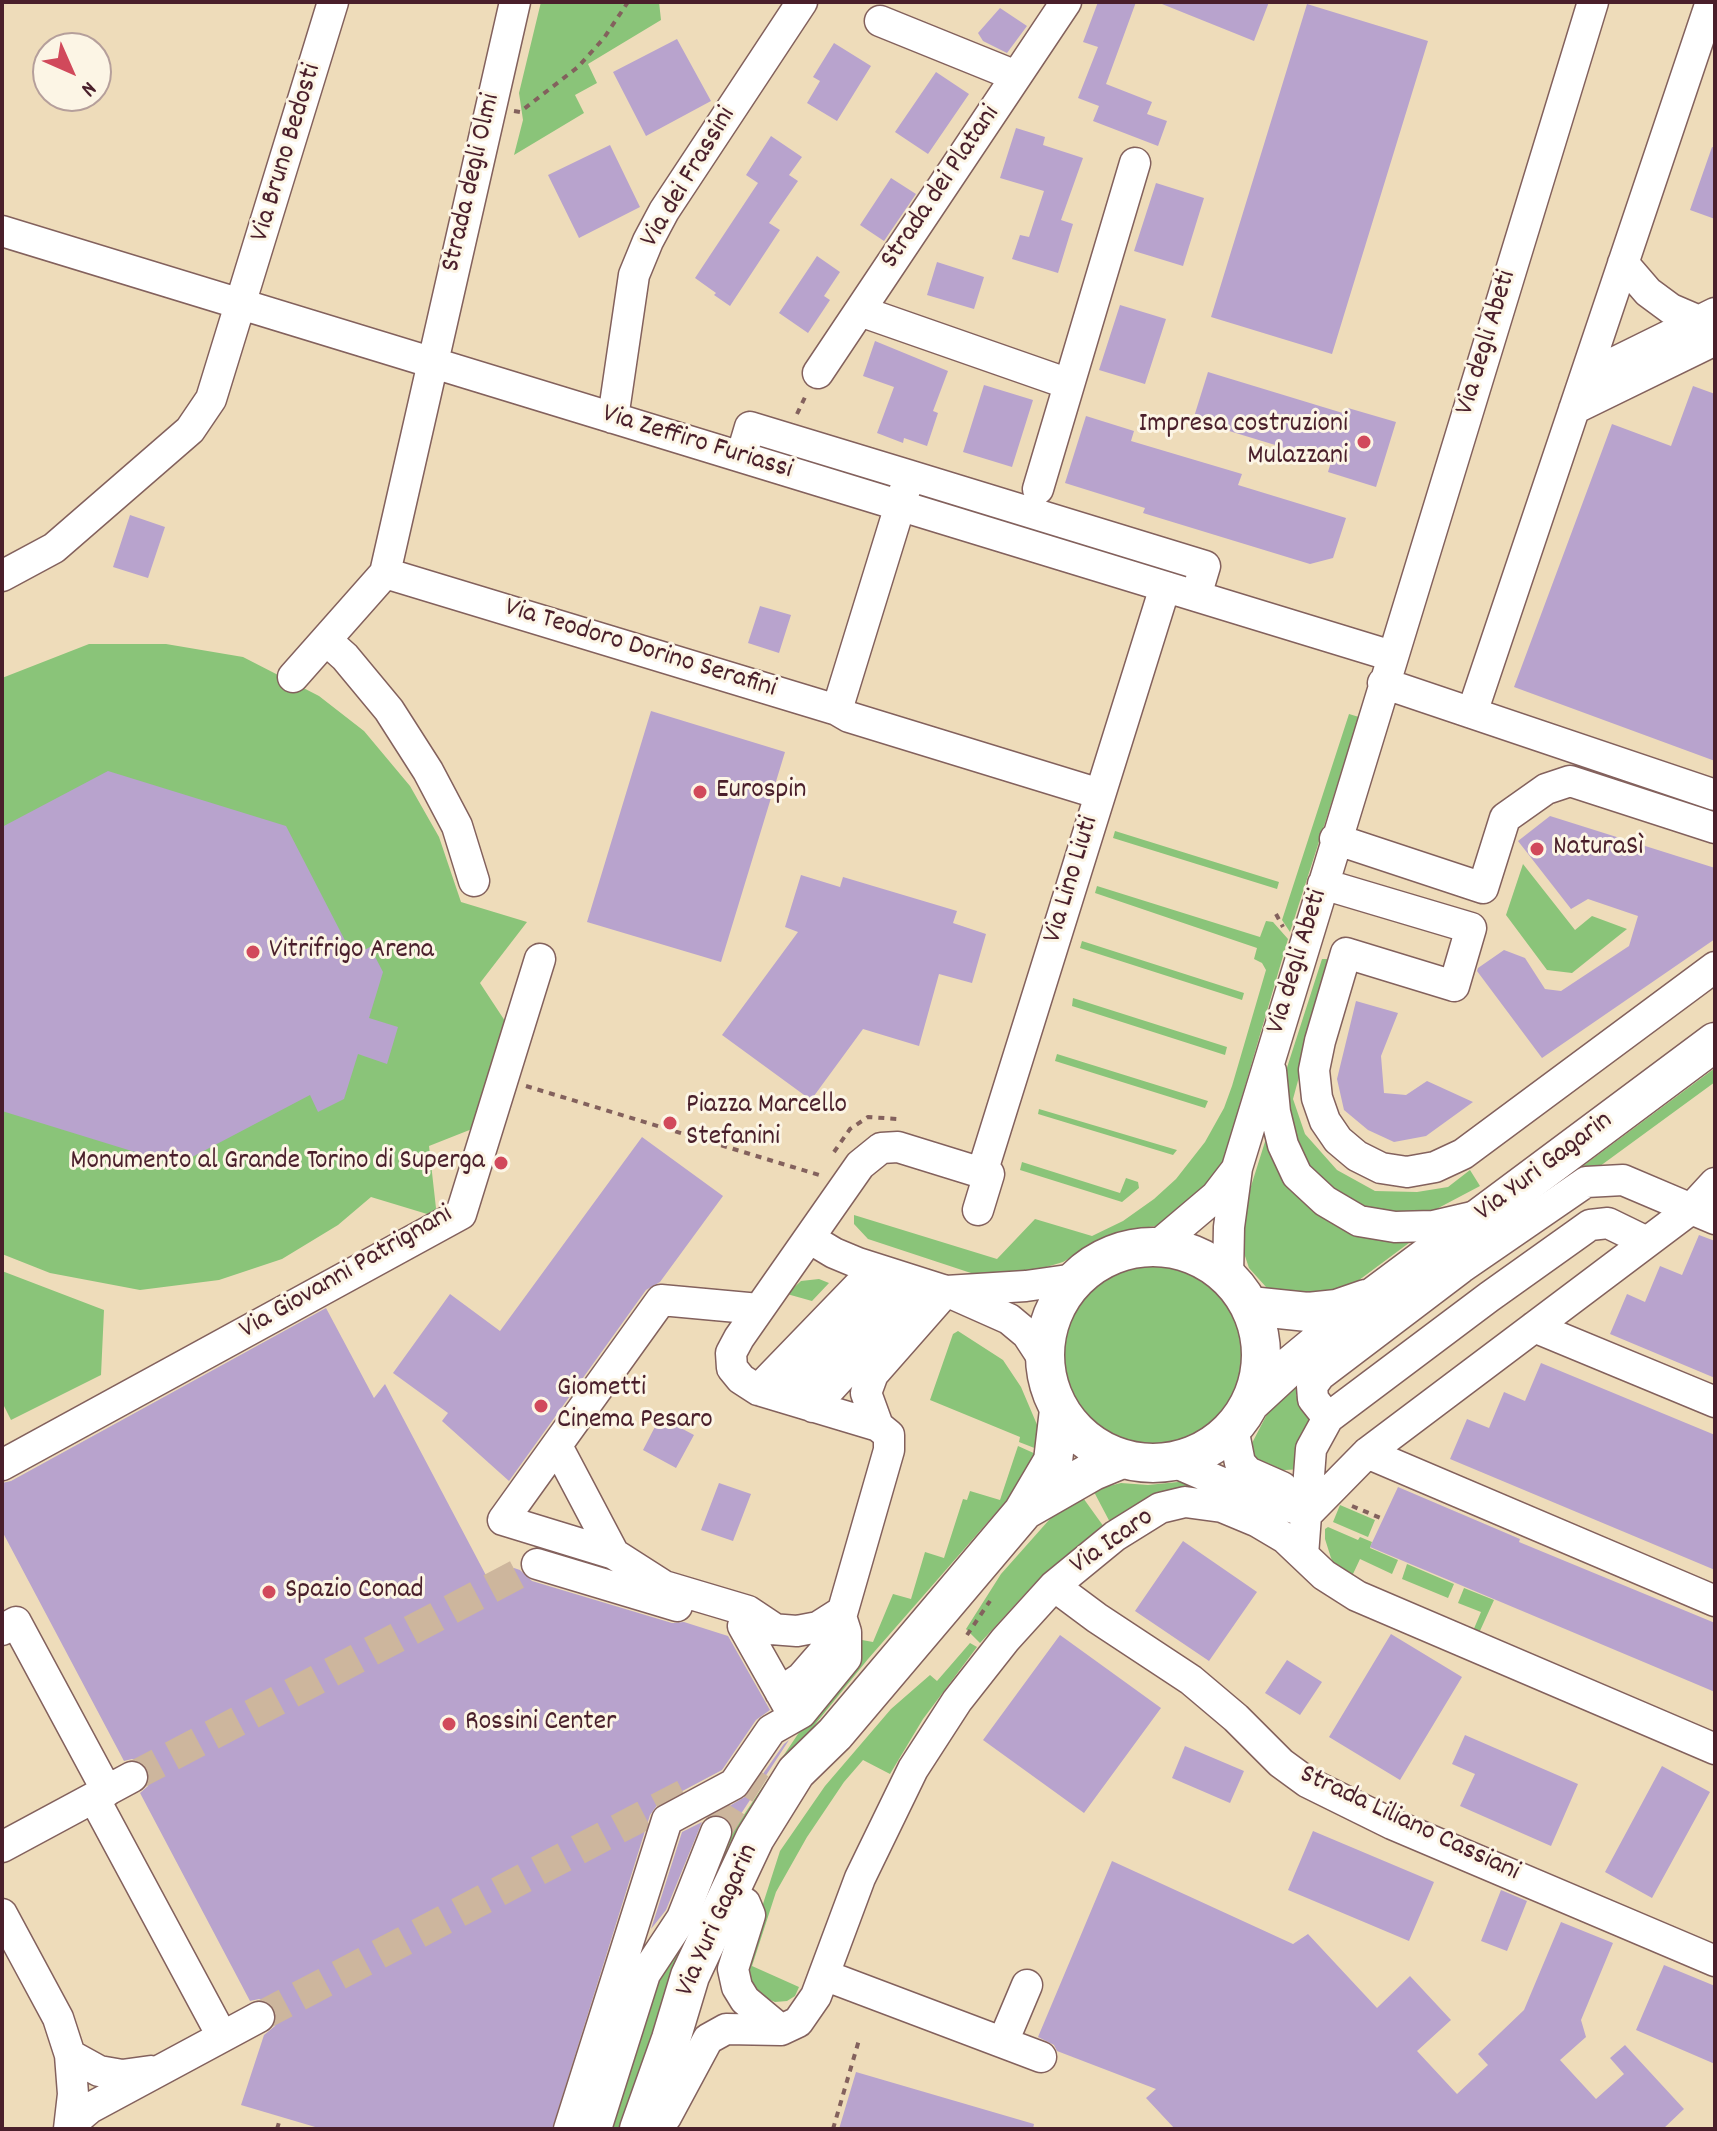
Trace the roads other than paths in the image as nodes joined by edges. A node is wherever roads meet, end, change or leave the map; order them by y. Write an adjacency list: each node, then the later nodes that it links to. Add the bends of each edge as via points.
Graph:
1 (333, 2): 12 (street, Via Bruno Bedosti)
2 (515, 2): 15 (street, Strada degli Olmi)
3 (802, 2): 20 (street, Via dei Frassini, via 648,241 634,275)
4 (1066, 2): 8 (street, Strada dei Platani)
5 (1593, 2): 30 (street, Via degli Abeti)
6 (1711, 2): 11 (street)
7 (880, 21): 8 (street)
8 (1016, 76): 13 (street, Strada dei Platani)
9 (1135, 163): 18 (street)
10 (2, 231): 12 (street, Via Zeffiro Furiassi)
11 (1623, 263): 14 (street, via 1671,309); 17 (street)
12 (242, 305): 15 (street, Via Zeffiro Furiassi); 26 (street, Via Bruno Bedosti, via 211,399 190,430 54,548)
13 (860, 311): 16 (street, Strada dei Platani); 18 (street)
14 (1710, 325): 17 (street); 19 (street)
15 (432, 363): 20 (street, Via Zeffiro Furiassi); 25 (street)
16 (818, 373)
17 (1585, 377): 19 (street)
18 (1069, 384): 23 (street)
19 (1574, 409): 33 (street)
20 (613, 418): 21 (street, Via Zeffiro Furiassi)
21 (741, 457): 22 (street, via 750,427); 24 (street, Via Zeffiro Furiassi)
22 (908, 475): 24 (street); 28 (street, via 1205,566)
23 (1038, 489)
24 (901, 506): 27 (street, Via Zeffiro Furiassi); 32 (street)
25 (385, 573): 29 (street); 32 (street, Via Teodoro Dorino Serafini)
26 (2, 576)
27 (1165, 587): 28 (street, Via Zeffiro Furiassi); 34 (street, Via Lino Liuti)
28 (1196, 596): 30 (street, Via Zeffiro Furiassi)
29 (326, 640): 31 (street); 38 (street, via 389,710 428,771 457,826)
30 (1387, 670): 33 (street); 37 (street, Via degli Abeti)
31 (293, 677)
32 (837, 710): 34 (street, Via Teodoro Dorino Serafini)
33 (1472, 713): 35 (street)
34 (1100, 794): 45 (street, Via Lino Liuti)
35 (1715, 795)
36 (1715, 828): 37 (street, via 1570,781 1546,789 1505,818 1483,888)
37 (1335, 839): 39 (street, Via degli Abeti)
38 (474, 881)
39 (1323, 884): 41 (street, via 1471,928 1454,986 1346,953 1314,1070 1317,1098 1338,1140 1381,1168 1407,1172 1463,1154); 43 (street, Via degli Abeti)
40 (540, 959): 71 (street, Via Giovanni Patrignani, via 461,1214)
41 (1715, 967)
42 (1715, 1042): 48 (main road, Via Yuri Gagarin)
43 (1270, 1058): 44 (street, Via degli Abeti); 48 (street, Via degli Abeti, via 1283,1145 1297,1175 1325,1201 1359,1221 1395,1227 1433,1226)
44 (1237, 1168): 52 (street, Via degli Abeti, via 1216,1196); 55 (street, Via degli Abeti, via 1229,1227)
45 (985, 1174): 47 (street, Via Lino Liuti); 50 (street, via 898,1147 881,1148 860,1165)
46 (1715, 1183): 49 (street)
47 (978, 1210)
48 (1483, 1214): 56 (main road, Via Yuri Gagarin)
49 (1703, 1214): 51 (street); 65 (street, via 1623,1180 1586,1182 1320,1375 1312,1386 1313,1399)
50 (809, 1238): 53 (street, via 834,1253); 57 (street)
51 (1647, 1242): 58 (street); 65 (street, via 1608,1223 1590,1225)
52 (1157, 1246): 54 (main road, Via Yuri Gagarin, via 1127,1249 1099,1260); 55 (main road, Via Yuri Gagarin, via 1207,1260)
53 (901, 1276): 54 (street, via 1026,1286); 59 (street, via 1009,1319); 60 (street); 60 (street); 62 (street); 66 (street, via 866,1393)
54 (1075, 1279): 59 (main road, Via Yuri Gagarin, via 1057,1303)
55 (1239, 1291): 56 (main road, Via Yuri Gagarin, via 1308,1312 1337,1309); 64 (main road, via 1260,1338 1260,1372)
56 (1376, 1295): 64 (main road, Via Yuri Gagarin, via 1289,1367)
57 (759, 1309): 60 (street, via 731,1353 732,1368); 67 (street, via 661,1300)
58 (1534, 1327): 61 (street); 68 (street)
59 (1044, 1360): 63 (main road, Via Yuri Gagarin)
60 (761, 1389): 62 (street)
61 (1715, 1402)
62 (813, 1407): 66 (street)
63 (1059, 1410): 69 (main road, Via Yuri Gagarin, via 1086,1440); 72 (main road, Via Yuri Gagarin, via 1053,1461)
64 (1241, 1416): 70 (main road, Via Yuri Gagarin, via 1216,1443); 73 (street, via 1237,1455 1248,1472 1290,1490)
65 (1328, 1418): 73 (street, via 1311,1449)
66 (893, 1431): 79 (street, via 881,1504)
67 (557, 1446): 74 (street); 74 (street, via 503,1520)
68 (1367, 1453): 73 (street); 78 (street)
69 (1122, 1459): 70 (main road, Via Yuri Gagarin); 72 (main road, Via Yuri Gagarin)
70 (1174, 1462): 73 (street)
71 (2, 1465)
72 (1023, 1512): 83 (main road, Via Yuri Gagarin)
73 (1308, 1513): 75 (street)
74 (614, 1554): 82 (street, via 664,1586 748,1611)
75 (1303, 1555): 77 (street, Via Icaro, via 1258,1522 1222,1507 1185,1502 1160,1508 1115,1536); 84 (street, Via Icaro, via 1357,1596)
76 (537, 1564): 81 (street)
77 (1054, 1586): 90 (street, Strada Liliano Cassiani, via 1191,1680 1307,1782 1392,1824); 91 (street, Via Icaro, via 957,1701 913,1769 860,1878)
78 (1715, 1601)
79 (840, 1613): 81 (street, via 828,1647 783,1698); 82 (street, via 818,1627); 102 (street, via 846,1658 801,1713 771,1730 734,1784 667,1820)
80 (9, 1626): 85 (street)
81 (743, 1626): 82 (street)
82 (775, 1629)
83 (835, 1734): 88 (main road, Via Yuri Gagarin); 100 (main road, Via Yuri Gagarin, via 796,1772 755,1838 690,1976 671,2039)
84 (1715, 1749)
85 (111, 1789): 87 (street); 95 (street)
86 (716, 1832): 103 (street, via 682,1918 645,1974)
87 (2, 1847)
88 (745, 1903): 94 (street, Via Yuri Gagarin, via 750,1915 733,1969 737,1987); 100 (main road, Via Yuri Gagarin)
89 (2, 1914): 97 (street, via 58,2018)
90 (1715, 1961)
91 (824, 1975): 94 (street, Via Icaro, via 798,2022); 96 (street)
92 (1027, 1985): 96 (street)
93 (259, 2017): 95 (street)
94 (781, 2030): 100 (street, Via Yuri Gagarin, via 726,2029 708,2039)
95 (222, 2036): 99 (street)
96 (1003, 2042): 98 (street)
97 (70, 2055): 99 (street, via 99,2071 122,2075); 101 (street)
98 (1041, 2057)
99 (161, 2070): 101 (street, via 90,2108)
100 (656, 2125)
101 (70, 2129)
102 (569, 2129)
103 (596, 2129)

